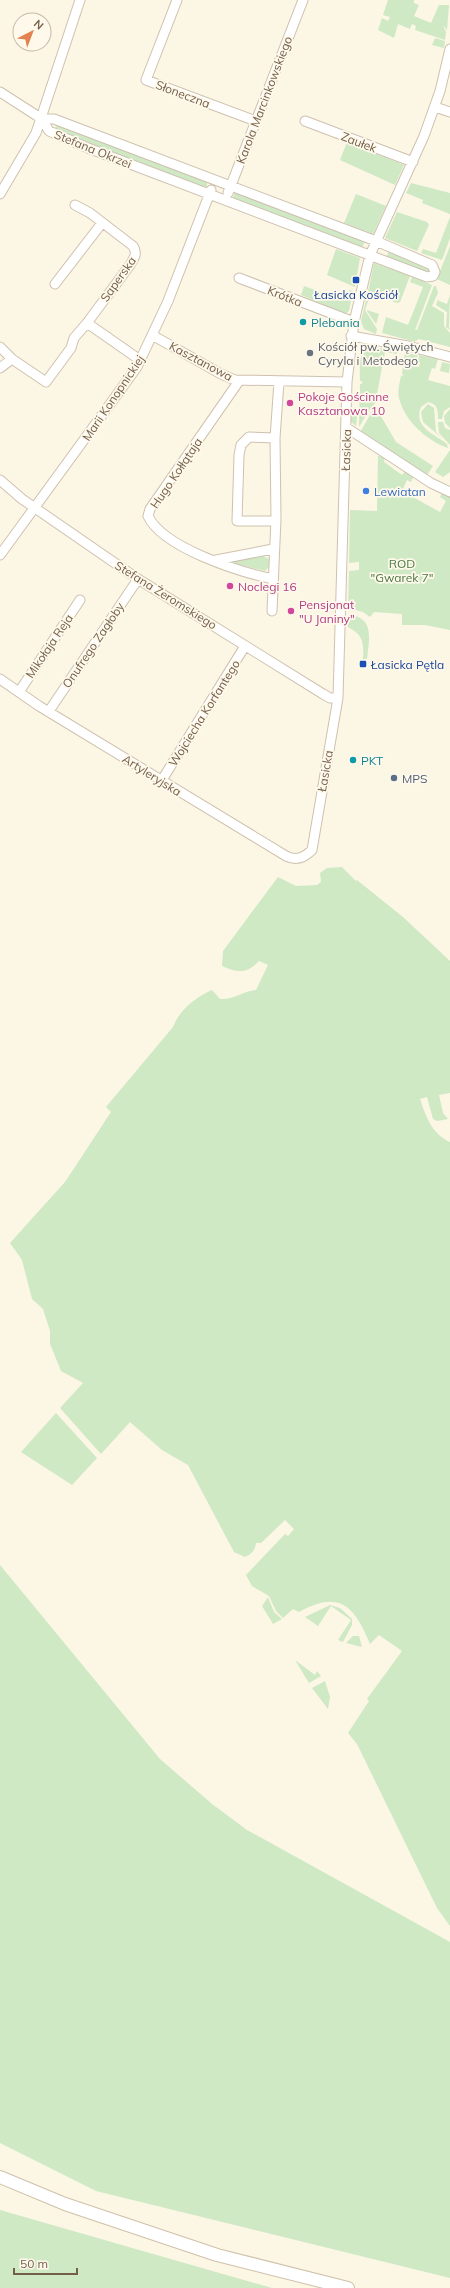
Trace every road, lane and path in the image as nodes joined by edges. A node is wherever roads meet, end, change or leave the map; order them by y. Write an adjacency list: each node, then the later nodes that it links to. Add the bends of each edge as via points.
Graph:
1 (80, 0): 8 (street)
2 (177, 0): 9 (street, Słoneczna, via 146,80)
3 (303, 0): 9 (street, Karola Marcinkowskiego)
4 (450, 49): 6 (street, Łasicka)
5 (0, 92): 8 (street)
6 (435, 107): 7 (street); 11 (street, Łasicka)
7 (450, 112)
8 (42, 119): 12 (street, Stefana Okrzei, via 54,119); 14 (street, via 24,156); 15 (street, Stefana Okrzei, via 49,131)
9 (256, 121): 13 (street, Karola Marcinkowskiego)
10 (305, 121): 11 (street, Zaułek)
11 (413, 162): 19 (street, Łasicka)
12 (214, 181): 13 (street, Stefana Okrzei); 15 (street, Marii Konopnickiej)
13 (230, 187): 16 (street, Karola Marcinkowskiego); 19 (street, Stefana Okrzei)
14 (0, 194)
15 (209, 194): 16 (street, Stefana Okrzei); 25 (street, Marii Konopnickiej, via 175,283)
16 (225, 200): 20 (street, Stefana Okrzei)
17 (75, 205): 18 (street, Saperska)
18 (102, 223): 22 (street); 24 (street, Saperska, via 136,251 135,257)
19 (376, 241): 20 (street, Łasicka); 20 (street, Stefana Okrzei, via 432,265 435,272 433,276 427,277)
20 (370, 255): 23 (street, Łasicka)
21 (239, 278): 23 (street, Krótka)
22 (55, 284)
23 (354, 322): 26 (street, Łasicka)
24 (87, 323): 29 (street, Saperska, via 74,338 71,348 46,382); 30 (street)
25 (152, 334): 30 (street, Marii Konopnickiej); 32 (street, Kasztanowa)
26 (351, 336): 28 (street); 34 (street, Łasicka)
27 (0, 347): 29 (street, Saperska)
28 (450, 356)
29 (12, 358): 31 (street)
30 (140, 360): 39 (street, Marii Konopnickiej, via 120,392)
31 (0, 368)
32 (239, 381): 33 (street, Kasztanowa); 43 (street, Hugo Kołłątaja, via 150,509 148,516 160,532 203,557)
33 (279, 382): 34 (street, Kasztanowa); 36 (street)
34 (347, 382): 35 (street, Łasicka)
35 (347, 428): 38 (street); 51 (street, Łasicka)
36 (275, 438): 40 (street); 40 (street, via 250,437 241,445 237,521)
37 (0, 480): 39 (street, Stefana Żeromskiego)
38 (450, 492)
39 (35, 508): 42 (street, Marii Konopnickiej); 44 (street, Stefana Żeromskiego)
40 (276, 521): 41 (street)
41 (273, 549): 43 (street, Hugo Kołłątaja); 45 (street)
42 (0, 555)
43 (216, 560): 45 (street, Hugo Kołłątaja, via 233,569)
44 (138, 579): 48 (street, Stefana Żeromskiego); 52 (street, Onufrego Zagłoby)
45 (273, 579): 47 (street)
46 (80, 600): 50 (street, Mikołaja Reja)
47 (272, 611)
48 (245, 646): 51 (street, Stefana Żeromskiego, via 330,698); 53 (street, Wojciecha Korfantego)
49 (0, 679): 50 (street, Artyleryjska)
50 (19, 692): 52 (street, Artyleryjska)
51 (338, 698): 54 (street, Łasicka, via 312,850)
52 (49, 711): 53 (street, Artyleryjska)
53 (162, 780): 54 (street, Artyleryjska, via 286,856 293,859)
54 (307, 854)
55 (0, 2177): 56 (main road, via 65,2204 217,2255)
56 (348, 2288)

